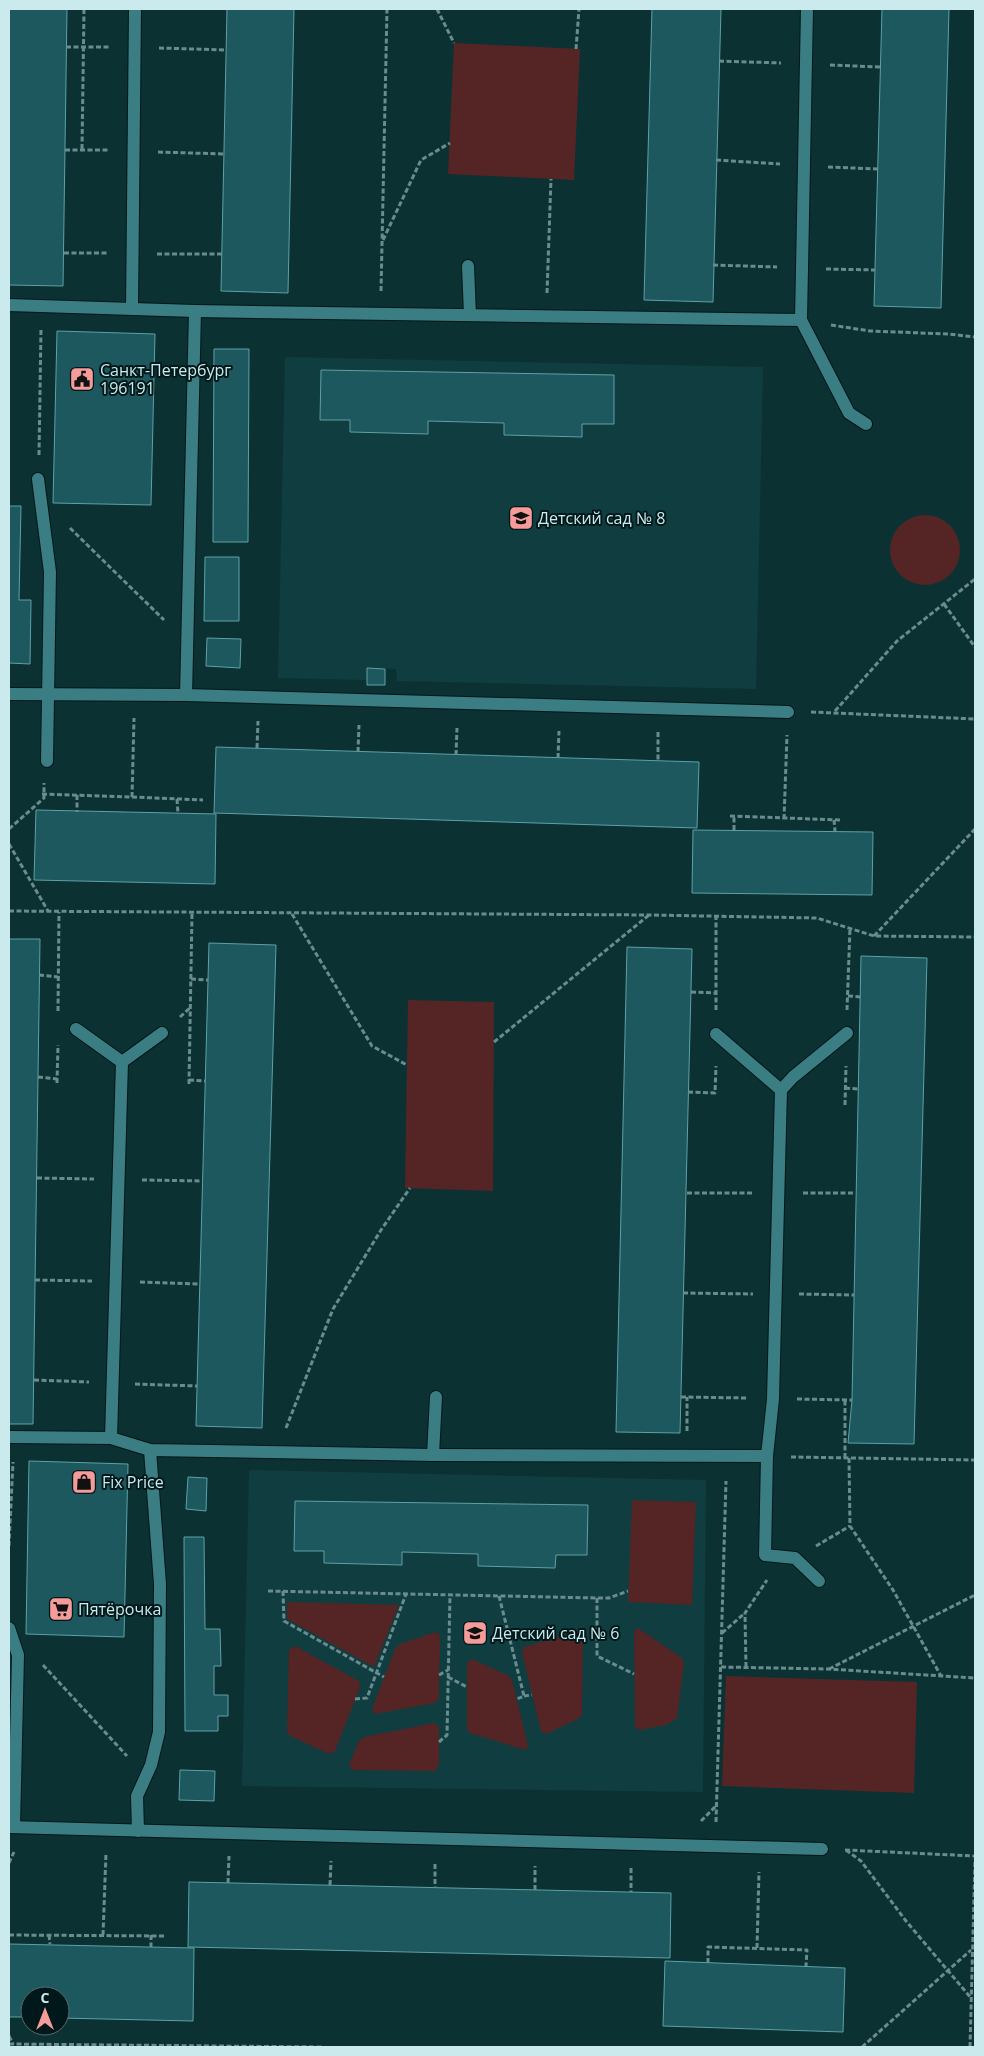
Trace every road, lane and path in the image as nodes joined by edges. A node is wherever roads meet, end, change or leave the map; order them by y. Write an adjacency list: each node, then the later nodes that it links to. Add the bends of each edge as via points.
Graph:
1 (84, 9): 10 (path)
2 (135, 9): 16 (lane)
3 (388, 9): 12 (path)
4 (437, 9): 7 (path)
5 (579, 9): 8 (path)
6 (807, 9): 21 (lane)
7 (454, 44)
8 (576, 49)
9 (450, 143): 12 (path, via 421,160)
10 (82, 149)
11 (551, 179): 20 (path)
12 (382, 242): 18 (path)
13 (468, 266): 19 (lane)
14 (9, 305): 15 (lane)
15 (41, 306): 16 (lane); 24 (path)
16 (132, 308): 17 (lane)
17 (194, 310): 18 (lane); 28 (lane)
18 (380, 313): 19 (lane)
19 (470, 315): 20 (lane)
20 (547, 315): 21 (lane)
21 (801, 320): 22 (path, via 870,332); 23 (lane, via 849,413)
22 (975, 338)
23 (866, 424)
24 (38, 479): 25 (lane)
25 (39, 498): 28 (path); 31 (lane, via 50,572)
26 (975, 579): 27 (path)
27 (944, 604): 29 (path); 35 (path, via 897,642)
28 (188, 643): 33 (lane)
29 (975, 647)
30 (9, 694): 31 (lane)
31 (49, 694): 32 (lane); 37 (lane)
32 (134, 695): 33 (lane); 40 (path)
33 (186, 696): 34 (lane)
34 (788, 712): 35 (path); 45 (path)
35 (835, 712): 36 (path)
36 (975, 719)
37 (46, 761): 38 (path)
38 (42, 794): 39 (path); 48 (path, via 44,798)
39 (77, 795): 40 (path); 43 (path)
40 (132, 797): 41 (path)
41 (177, 799): 42 (path); 44 (path)
42 (203, 800)
43 (78, 812)
44 (178, 814)
45 (784, 818): 46 (path); 49 (path, via 732,816)
46 (834, 820): 47 (path); 51 (path)
47 (841, 820)
48 (9, 829)
49 (734, 830)
50 (975, 830): 59 (path)
51 (835, 831)
52 (9, 844): 54 (path)
53 (9, 911): 54 (path)
54 (48, 912): 55 (path)
55 (59, 912): 56 (path); 62 (path)
56 (192, 913): 57 (path); 63 (path)
57 (292, 913): 58 (path); 77 (path, via 372,1046)
58 (650, 915): 59 (path, via 817,918); 74 (path)
59 (874, 936): 60 (path)
60 (975, 937)
61 (40, 975): 62 (path)
62 (58, 977): 69 (path)
63 (191, 979): 64 (path); 79 (path, via 189,1082)
64 (208, 980)
65 (691, 992): 66 (path)
66 (716, 993)
67 (848, 996): 68 (path)
68 (862, 997)
69 (58, 1016)
70 (76, 1029): 76 (lane)
71 (162, 1033): 76 (lane)
72 (847, 1033): 82 (lane)
73 (716, 1034): 82 (lane)
74 (494, 1042)
75 (58, 1043): 78 (path, via 57,1081)
76 (122, 1062): 88 (lane)
77 (407, 1065)
78 (38, 1078)
79 (205, 1081)
80 (845, 1088): 81 (path)
81 (858, 1088)
82 (781, 1090): 94 (lane, via 773,1398)
83 (410, 1188): 90 (path, via 333,1309)
84 (436, 1397): 91 (lane)
85 (687, 1397): 92 (path)
86 (845, 1400): 95 (path)
87 (11, 1437): 88 (lane); 98 (path)
88 (111, 1438): 89 (lane)
89 (150, 1450): 90 (lane); 134 (lane, via 160,1584 159,1732)
90 (278, 1451): 91 (lane)
91 (432, 1456): 92 (lane)
92 (687, 1456): 93 (lane)
93 (727, 1456): 94 (lane); 115 (path)
94 (767, 1456): 95 (path); 102 (lane, via 765,1555)
95 (844, 1458): 96 (path)
96 (849, 1458): 97 (path); 100 (path)
97 (975, 1460)
98 (12, 1484): 99 (path); 101 (path)
99 (9, 1489)
100 (850, 1526): 102 (path); 113 (path)
101 (9, 1546)
102 (789, 1557): 103 (lane); 112 (path)
103 (819, 1581)
104 (268, 1591): 105 (path)
105 (283, 1591): 107 (path); 121 (path, via 284,1621)
106 (628, 1591): 111 (path, via 609,1598)
107 (406, 1594): 108 (path); 121 (path)
108 (450, 1595): 110 (path); 120 (path)
109 (975, 1595): 113 (path)
110 (499, 1596): 111 (path); 130 (path)
111 (597, 1598): 122 (path, via 597,1656)
112 (745, 1613): 115 (path); 118 (path)
113 (914, 1626): 119 (path); 124 (path)
114 (9, 1628): 116 (lane)
115 (722, 1634): 117 (path)
116 (18, 1655): 134 (path, via 35,1656); 135 (lane)
117 (721, 1667): 118 (path); 138 (path)
118 (746, 1667): 119 (path)
119 (828, 1669): 124 (path)
120 (448, 1670): 123 (path); 126 (path)
121 (377, 1672): 125 (path); 131 (path, via 367,1698)
122 (634, 1674)
123 (439, 1675)
124 (942, 1676): 127 (path)
125 (384, 1677)
126 (448, 1677): 128 (path); 133 (path, via 447,1735)
127 (975, 1678)
128 (467, 1686)
129 (532, 1695): 130 (path)
130 (524, 1696): 132 (path)
131 (355, 1699)
132 (517, 1699)
133 (439, 1742)
134 (146, 1777): 137 (lane, via 137,1796)
135 (11, 1827): 136 (lane)
136 (106, 1830): 137 (lane); 145 (path)
137 (138, 1830): 138 (lane)
138 (716, 1846): 139 (lane)
139 (760, 1847): 140 (lane); 150 (path)
140 (822, 1849): 141 (path)
141 (845, 1850): 142 (path); 154 (path, via 861,1861)
142 (975, 1858): 151 (path)
143 (9, 1935): 144 (path)
144 (49, 1935): 145 (path); 148 (path)
145 (104, 1935): 146 (path)
146 (151, 1935): 147 (path); 149 (path)
147 (166, 1936)
148 (50, 1944)
149 (151, 1947)
150 (757, 1948): 152 (path, via 708,1947); 153 (path, via 807,1950)
151 (972, 1949): 154 (path); 155 (path)
152 (708, 1963)
153 (806, 1966)
154 (947, 1972): 155 (path); 163 (path)
155 (971, 1998): 164 (path)
156 (9, 2036): 158 (path)
157 (9, 2044): 158 (path)
158 (16, 2044): 159 (path); 160 (path)
159 (166, 2046): 161 (path)
160 (22, 2047)
161 (290, 2047): 162 (path)
162 (323, 2047)
163 (862, 2047)
164 (970, 2047)

